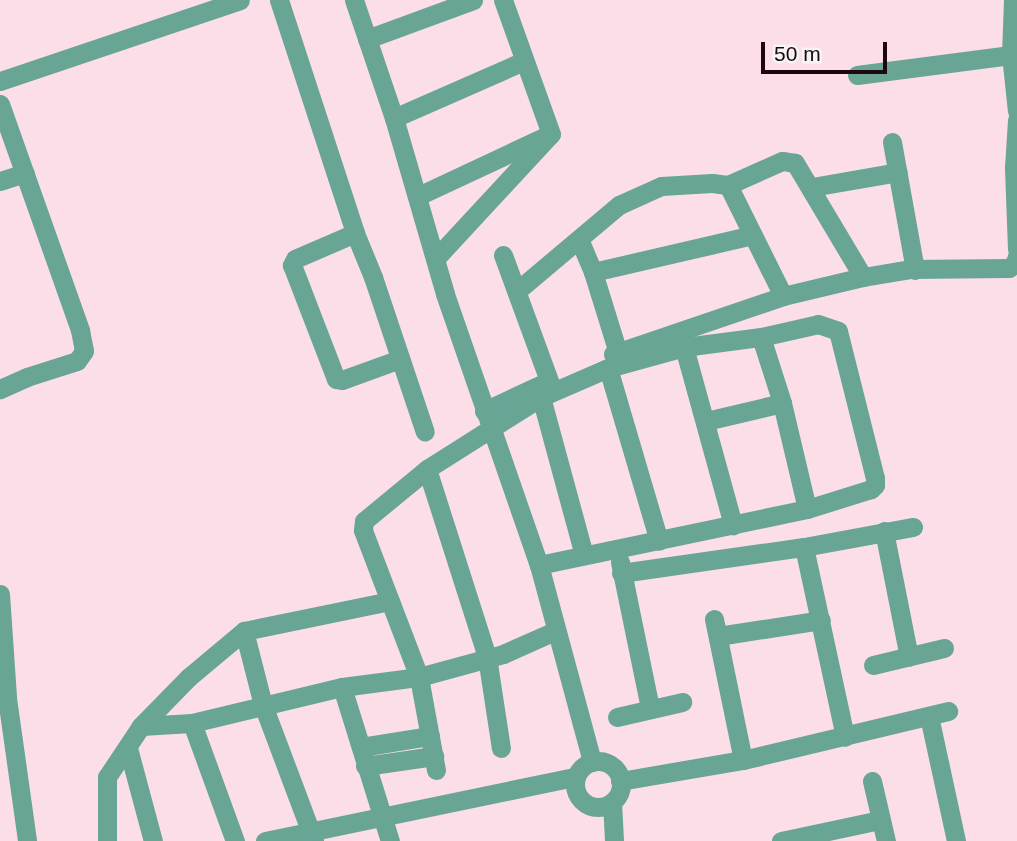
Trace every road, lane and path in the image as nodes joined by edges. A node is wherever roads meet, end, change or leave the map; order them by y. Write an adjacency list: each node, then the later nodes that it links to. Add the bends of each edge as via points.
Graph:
1 (240, 0): 11 (street)
2 (279, 0): 24 (street)
3 (354, 0): 7 (street)
4 (473, 0): 7 (street)
5 (503, 0): 9 (street)
6 (1013, 0): 8 (street)
7 (367, 39): 14 (street)
8 (1011, 55): 10 (street); 13 (street)
9 (524, 61): 14 (street); 16 (street)
10 (858, 75)
11 (0, 81)
12 (0, 104): 19 (street)
13 (1017, 111)
14 (394, 118): 23 (street)
15 (1017, 120): 27 (street)
16 (551, 134): 23 (street); 30 (street)
17 (892, 142): 18 (street)
18 (898, 172): 22 (street); 31 (street)
19 (25, 173): 20 (street); 40 (street, via 84,351 77,361)
20 (0, 181)
21 (728, 185): 22 (street, via 790,160); 25 (street); 26 (street, via 661,186 619,205)
22 (811, 187): 33 (street)
23 (418, 196): 30 (street)
24 (355, 233): 38 (street); 38 (street, via 295,259 292,265 337,379)
25 (753, 236): 32 (street); 35 (street)
26 (579, 239): 32 (street); 34 (street)
27 (1017, 249)
28 (503, 255): 34 (street)
29 (1017, 256): 31 (street, via 1009,268)
30 (436, 258): 43 (street)
31 (915, 270): 33 (street)
32 (593, 271): 39 (street)
33 (863, 276): 35 (street)
34 (518, 290): 41 (street)
35 (783, 296): 39 (street)
36 (761, 337): 37 (street); 42 (street); 47 (street, via 818,324 838,331 875,485)
37 (684, 347): 39 (street); 44 (street)
38 (400, 359): 45 (street)
39 (613, 360): 41 (street); 51 (street)
40 (0, 389)
41 (545, 389): 43 (street); 53 (street)
42 (782, 402): 44 (street); 47 (street)
43 (487, 421): 46 (street); 54 (street)
44 (706, 421): 48 (street)
45 (425, 432)
46 (427, 469): 56 (street, via 362,526); 61 (street)
47 (807, 509): 48 (street)
48 (733, 525): 51 (street)
49 (913, 527): 50 (street)
50 (884, 531): 52 (street); 62 (street)
51 (659, 541): 53 (street)
52 (804, 547): 57 (street); 68 (street, via 620,568)
53 (584, 555): 54 (street)
54 (539, 565): 59 (street)
55 (0, 594): 86 (street, via 6,698)
56 (390, 601): 58 (street); 64 (street)
57 (821, 620): 73 (street); 77 (street, via 716,628)
58 (244, 631): 67 (street); 71 (street)
59 (555, 631): 61 (street); 78 (street)
60 (944, 648): 62 (street)
61 (487, 657): 64 (street); 75 (street)
62 (909, 657): 63 (street)
63 (873, 665)
64 (419, 677): 65 (street); 72 (street)
65 (342, 687): 67 (street); 76 (street)
66 (682, 702): 68 (street)
67 (263, 705): 70 (street); 85 (street)
68 (650, 708): 69 (street)
69 (617, 717)
70 (192, 723): 71 (street); 89 (street)
71 (141, 726): 74 (street)
72 (430, 736): 76 (street); 76 (street, via 435,763)
73 (845, 737): 77 (street); 95 (street, via 939,713)
74 (128, 748): 87 (street, via 107,777); 88 (street)
75 (501, 748)
76 (363, 756): 83 (street)
77 (743, 760): 80 (street)
78 (592, 762): 79 (street); 80 (street, via 610,765)
79 (575, 777): 82 (street, via 578,796 585,803 594,807); 83 (street)
80 (620, 781): 82 (street)
81 (872, 781): 84 (street)
82 (612, 802): 92 (street)
83 (382, 815): 85 (street); 91 (street)
84 (880, 820): 93 (street); 94 (street)
85 (312, 837): 90 (street)
86 (27, 841)
87 (107, 841)
88 (153, 841)
89 (235, 841)
90 (265, 841)
91 (390, 841)
92 (614, 841)
93 (781, 841)
94 (886, 841)
95 (956, 841)

